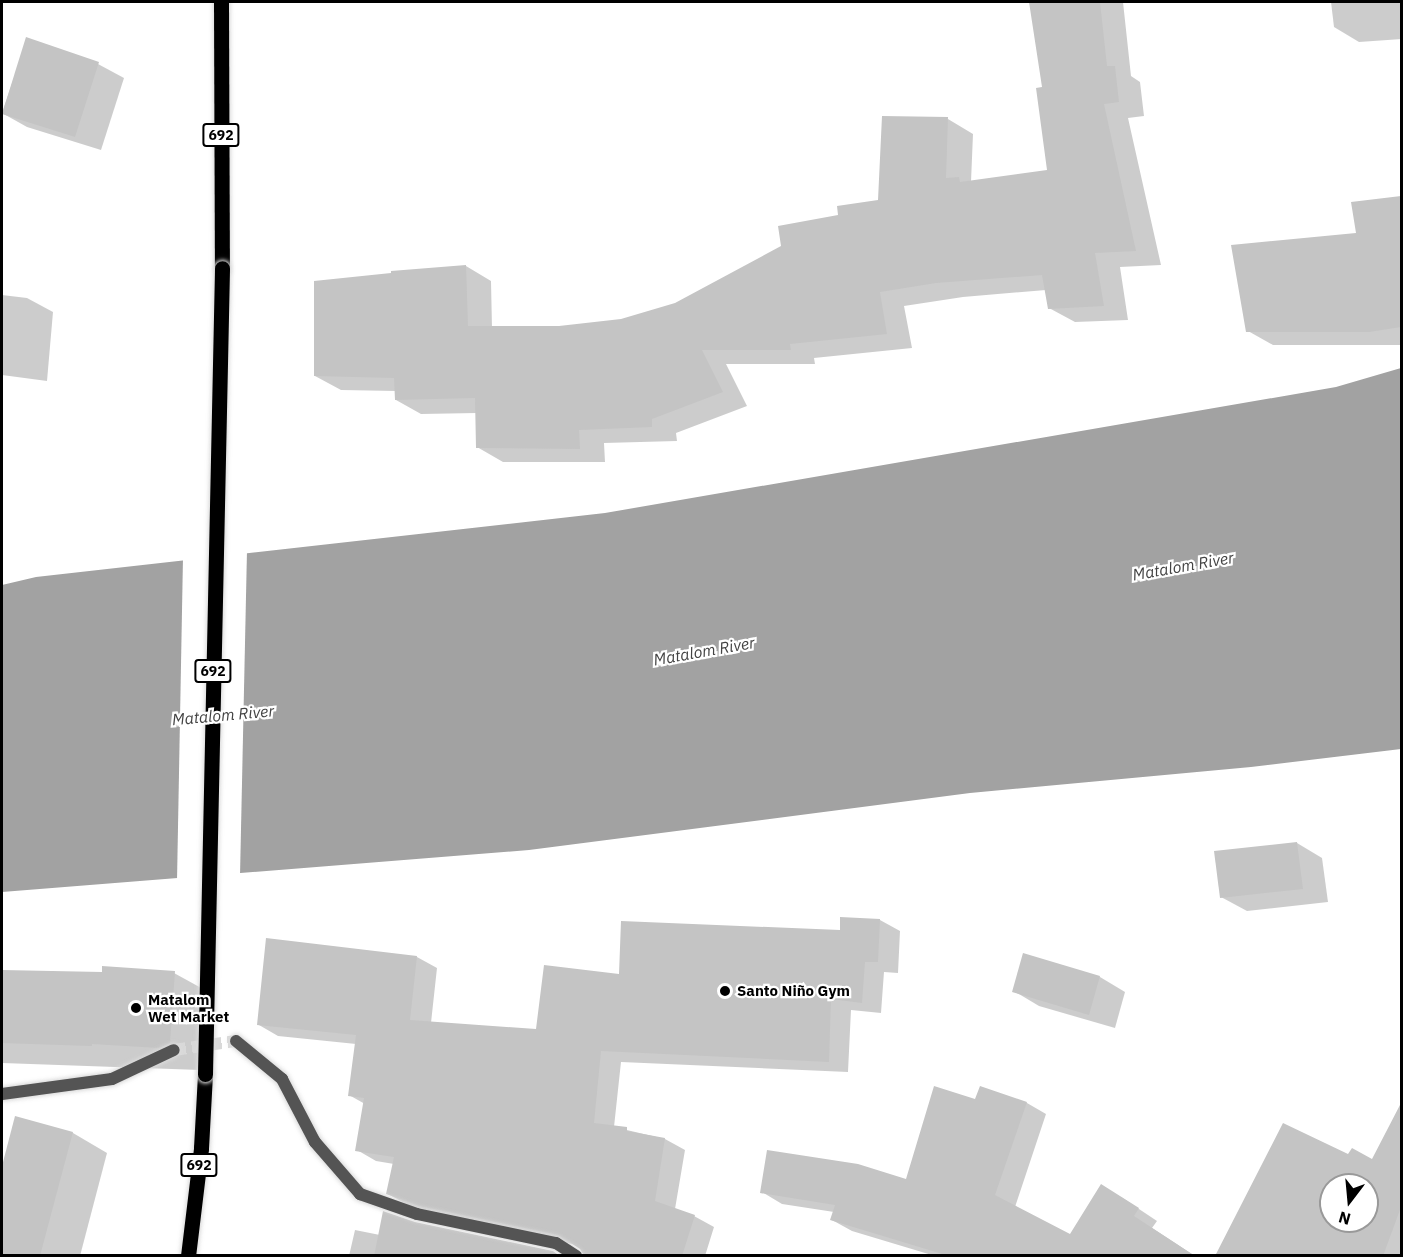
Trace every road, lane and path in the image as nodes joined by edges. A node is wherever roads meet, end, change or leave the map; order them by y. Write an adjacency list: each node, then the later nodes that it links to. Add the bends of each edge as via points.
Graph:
1 (220, 2): 5 (main road, 692, bridge, via 222,268 205,1074)
2 (236, 1041): 6 (street, via 282,1078 315,1142 360,1194 417,1214 556,1243)
3 (174, 1050): 4 (street, via 112,1079)
4 (2, 1094)
5 (188, 1256)
6 (576, 1256)

